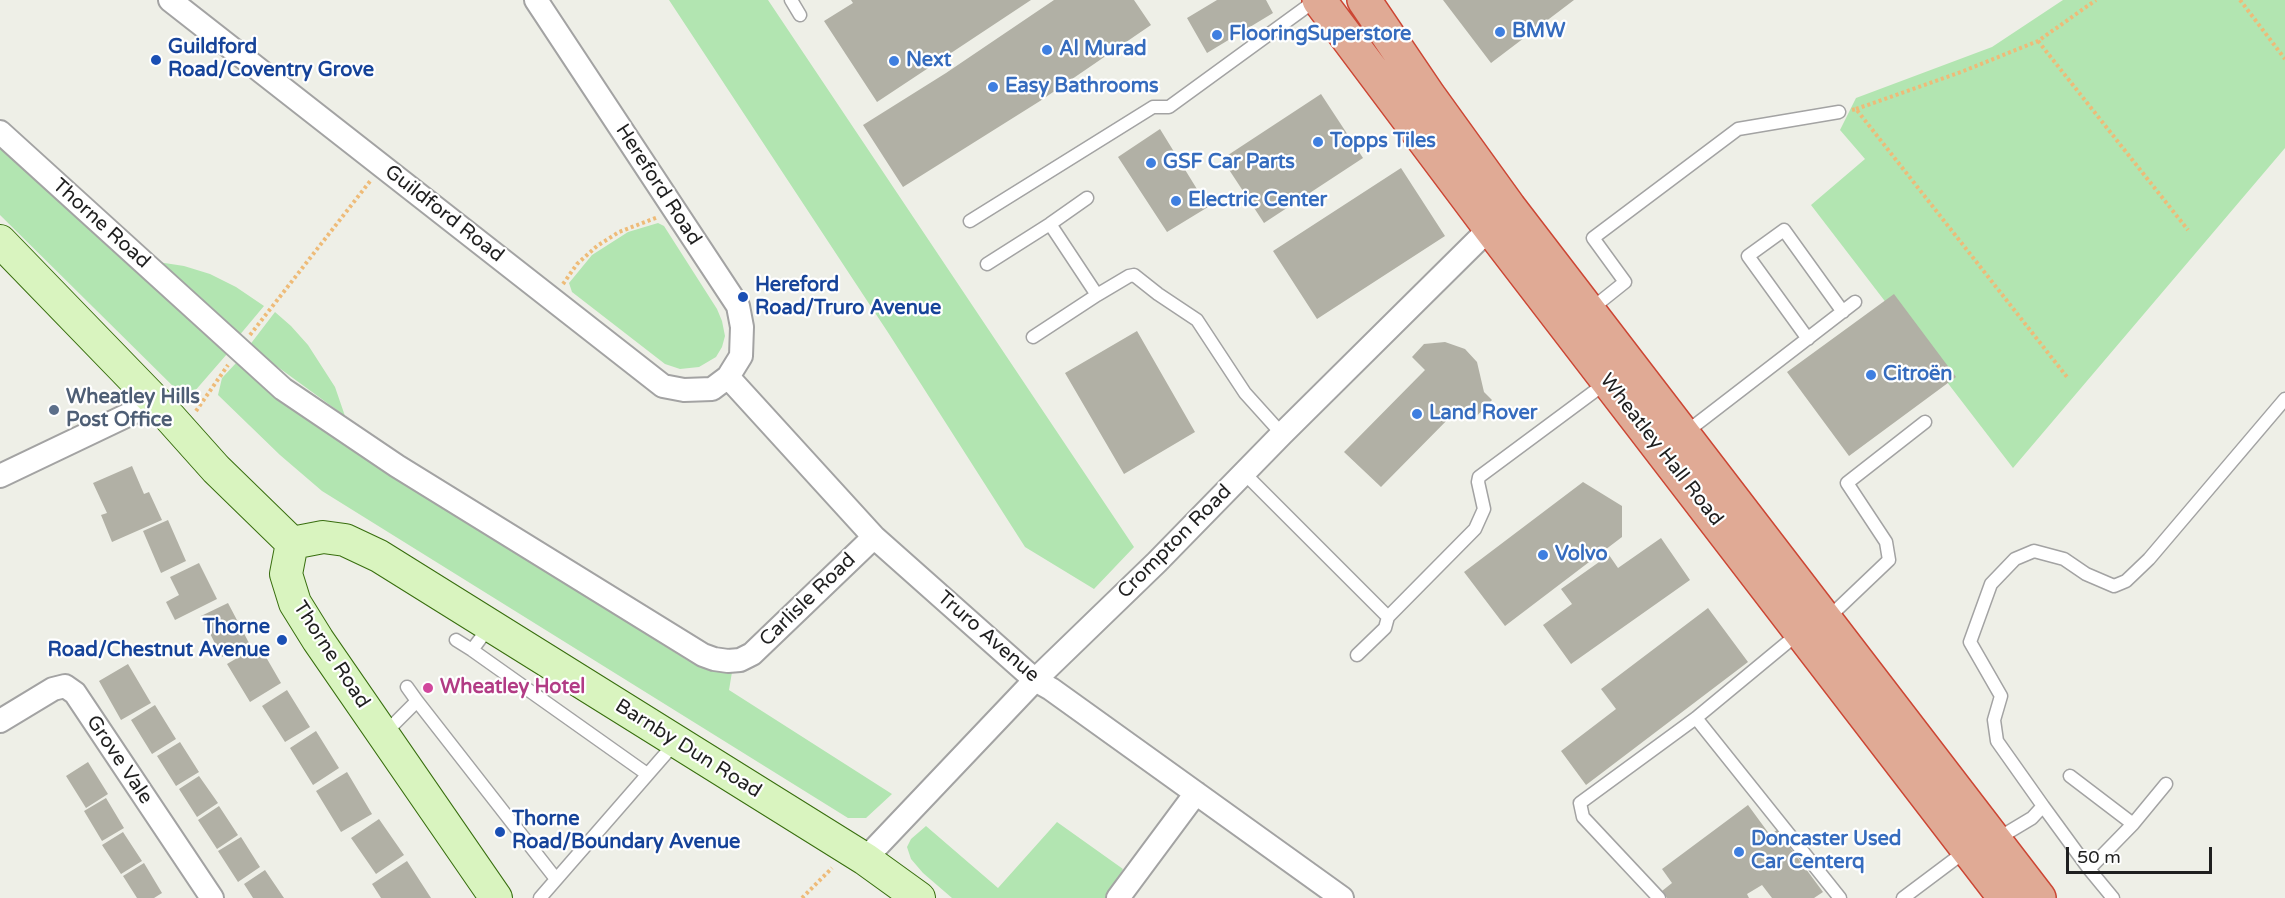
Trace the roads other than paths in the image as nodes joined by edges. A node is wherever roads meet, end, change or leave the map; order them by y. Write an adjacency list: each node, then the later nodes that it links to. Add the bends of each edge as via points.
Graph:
1 (170, 0): 21 (street, Guildford Road, via 663,386 712,389)
2 (536, 0): 21 (street, Hereford Road, via 738,306 741,356)
3 (791, 0): 6 (lane)
4 (1318, 0): 10 (lane, via 1169,107 1153,107); 12 (highway, Wheatley Hall Road)
5 (1364, 0): 17 (highway, Wheatley Hall Road, via 1435,106)
6 (800, 15)
7 (1839, 112): 17 (lane, via 1738,129 1593,238 1625,282)
8 (0, 132): 38 (street, Thorne Road, via 283,389 397,466 703,655)
9 (1087, 198): 11 (lane)
10 (970, 221)
11 (1050, 224): 14 (lane); 15 (lane)
12 (1490, 228): 22 (highway, Wheatley Hall Road); 26 (street, Crompton Road)
13 (0, 241): 24 (street)
14 (987, 264)
15 (1097, 295): 19 (lane); 26 (lane, via 1134,275 1192,316 1245,393)
16 (1855, 303): 18 (lane)
17 (1589, 311): 27 (highway, Wheatley Hall Road)
18 (1843, 312): 20 (lane); 20 (lane, via 1784,230 1748,256)
19 (1033, 337)
20 (1808, 339): 27 (lane)
21 (728, 377): 30 (street, Truro Avenue)
22 (1608, 381): 32 (lane, via 1479,477 1484,508 1475,530); 33 (highway, Wheatley Hall Road)
23 (2285, 399): 50 (lane, via 2150,559 2126,581 2114,586 2064,559 2034,551 2015,559 1991,585 1970,642 2001,696 1994,720 1997,741)
24 (155, 402): 29 (street); 31 (street)
25 (1925, 422): 33 (lane, via 1847,483 1886,542 1889,560)
26 (1281, 434): 28 (street, Crompton Road)
27 (1684, 434): 33 (highway, Wheatley Hall Road)
28 (1244, 473): 32 (lane); 39 (street, Crompton Road)
29 (0, 476)
30 (874, 537): 38 (street, Carlisle Road, via 752,654); 39 (street, Truro Avenue)
31 (292, 543): 34 (street, Barnby Dun Road, via 322,537 345,540 379,556); 44 (street, Thorne Road, via 286,574 295,603)
32 (1388, 617): 37 (lane, via 1384,628)
33 (1814, 625): 42 (lane); 52 (highway, Wheatley Hall Road)
34 (490, 626): 36 (lane); 45 (street, Barnby Dun Road)
35 (456, 640): 36 (lane)
36 (472, 650): 46 (lane)
37 (1357, 655)
38 (740, 660)
39 (1035, 680): 49 (street, Truro Avenue); 53 (street, Crompton Road)
40 (407, 687): 41 (lane)
41 (417, 701): 44 (lane); 55 (lane)
42 (1696, 718): 62 (lane, via 1580,803 1583,818); 63 (lane)
43 (0, 721): 56 (street, Grove Vale, via 53,689 65,686 75,693)
44 (383, 734): 57 (street, Thorne Road)
45 (676, 742): 46 (lane); 53 (street, Barnby Dun Road)
46 (647, 774): 55 (lane)
47 (2070, 776): 51 (lane)
48 (2166, 784): 51 (lane)
49 (1196, 793): 60 (street); 61 (street, Truro Avenue)
50 (2043, 806): 52 (lane, via 2032,818); 54 (lane)
51 (2133, 824): 54 (lane)
52 (1982, 845): 64 (lane); 65 (highway, Wheatley Hall Road); 66 (highway, Wheatley Hall Road)
53 (857, 854): 59 (street, Barnby Dun Road)
54 (2089, 869): 67 (lane)
55 (556, 879): 58 (lane)
56 (212, 898)
57 (496, 898)
58 (540, 898)
59 (919, 898)
60 (1119, 898)
61 (1342, 898)
62 (1659, 898)
63 (1840, 898)
64 (1903, 898)
65 (2005, 898)
66 (2039, 898)
67 (2113, 898)

